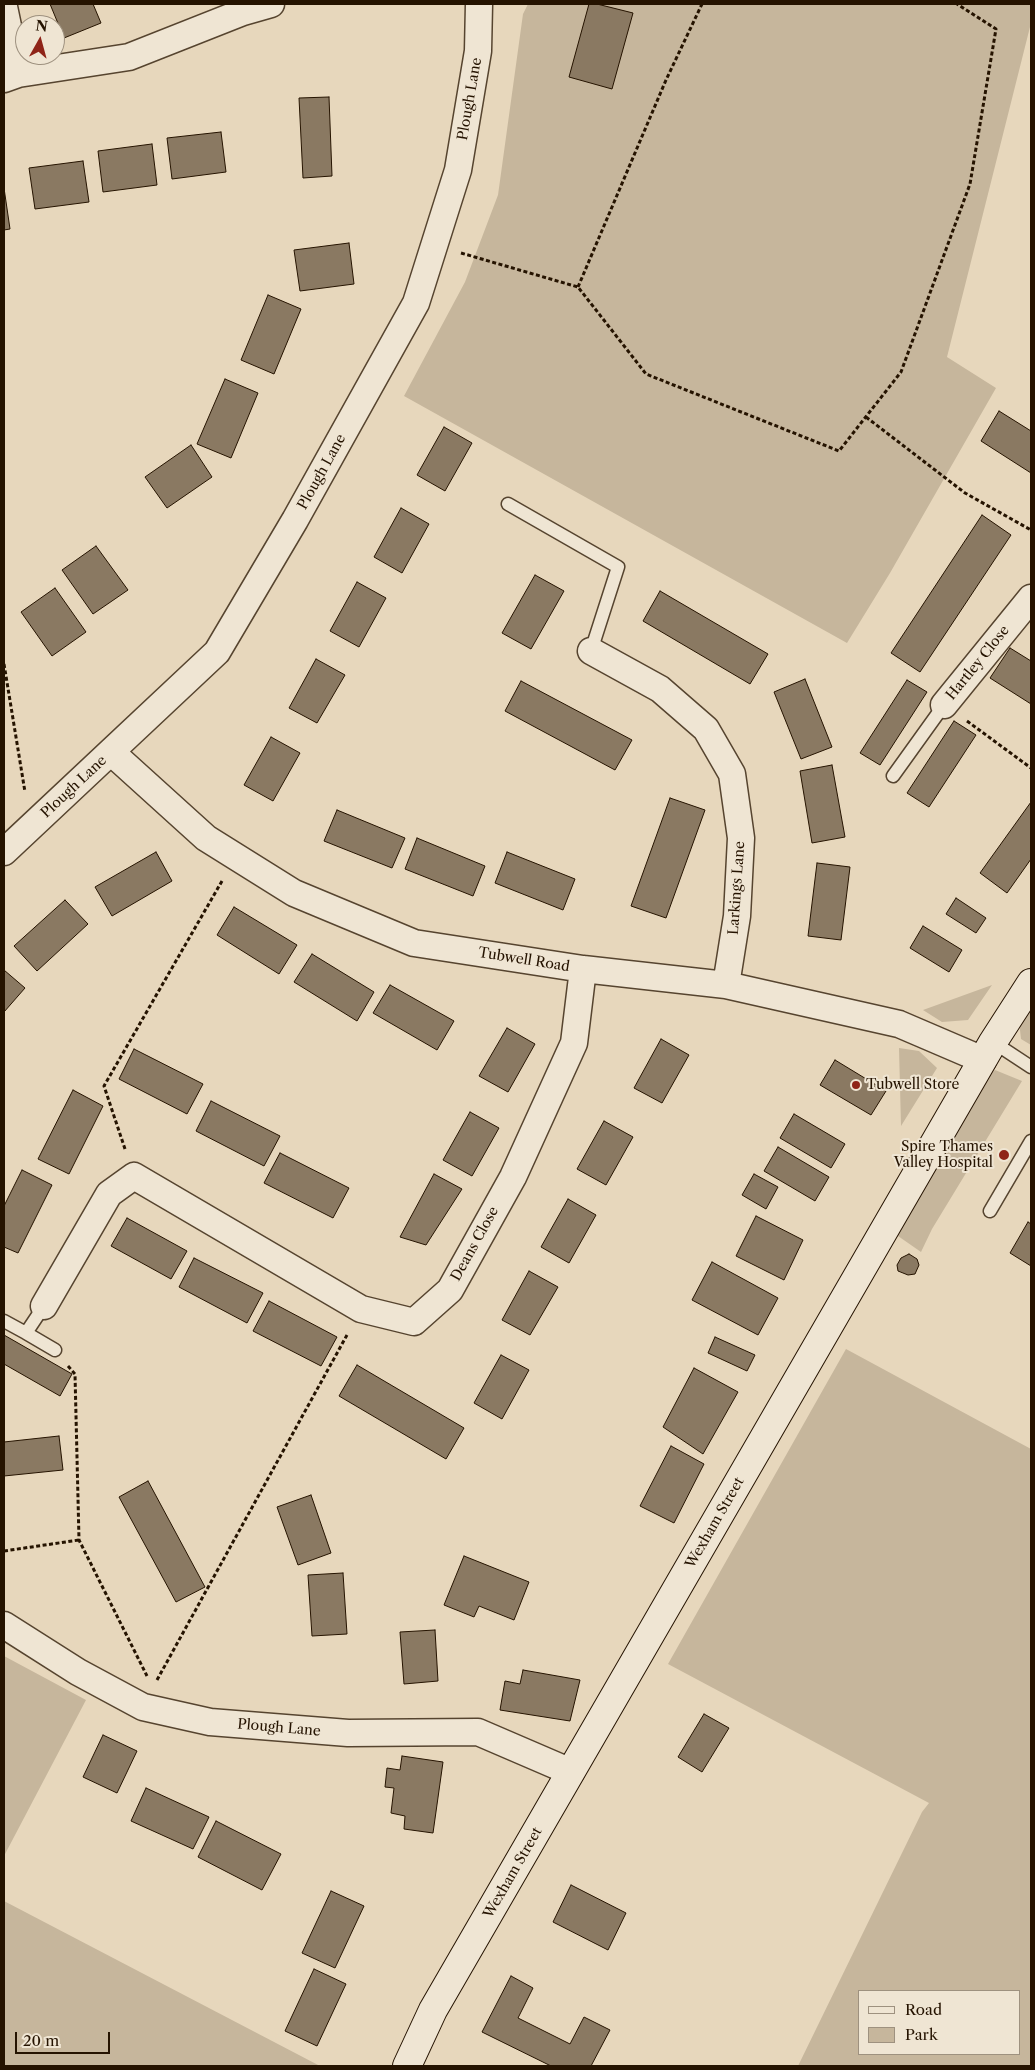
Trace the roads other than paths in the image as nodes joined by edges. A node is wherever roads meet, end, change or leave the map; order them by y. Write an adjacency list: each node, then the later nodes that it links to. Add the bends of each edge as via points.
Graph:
1 (271, 4): 4 (street, via 128,57)
2 (479, 4): 9 (street, Plough Lane, via 478,51 458,170 416,303 296,520 217,652)
3 (4, 7): 4 (street)
4 (11, 76)
5 (508, 504): 7 (lane, via 618,568)
6 (1031, 598): 8 (street, Hartley Close)
7 (591, 651): 14 (street, Larkings Lane, via 660,689 706,729 732,774 741,838 737,916)
8 (944, 705): 10 (lane)
9 (111, 752): 11 (street, Plough Lane); 12 (street, Tubwell Road, via 206,838 294,893 414,943)
10 (893, 776)
11 (4, 852)
12 (583, 969): 14 (street, Tubwell Road); 19 (street, Deans Close, via 574,1043 513,1177 450,1290 414,1322 361,1309 134,1176 109,1194)
13 (1031, 983): 15 (street, Wexham Street)
14 (726, 985): 15 (street, Tubwell Road, via 899,1024)
15 (988, 1051): 16 (lane); 24 (street, Wexham Street)
16 (1031, 1067)
17 (1031, 1141): 18 (lane)
18 (990, 1211)
19 (44, 1306): 21 (lane)
20 (4, 1321): 21 (lane)
21 (26, 1333): 22 (lane)
22 (55, 1350)
23 (4, 1625): 24 (street, Plough Lane, via 78,1672 210,1722 348,1733 478,1732)
24 (571, 1772): 25 (street, Wexham Street, via 433,2010)
25 (407, 2066)

